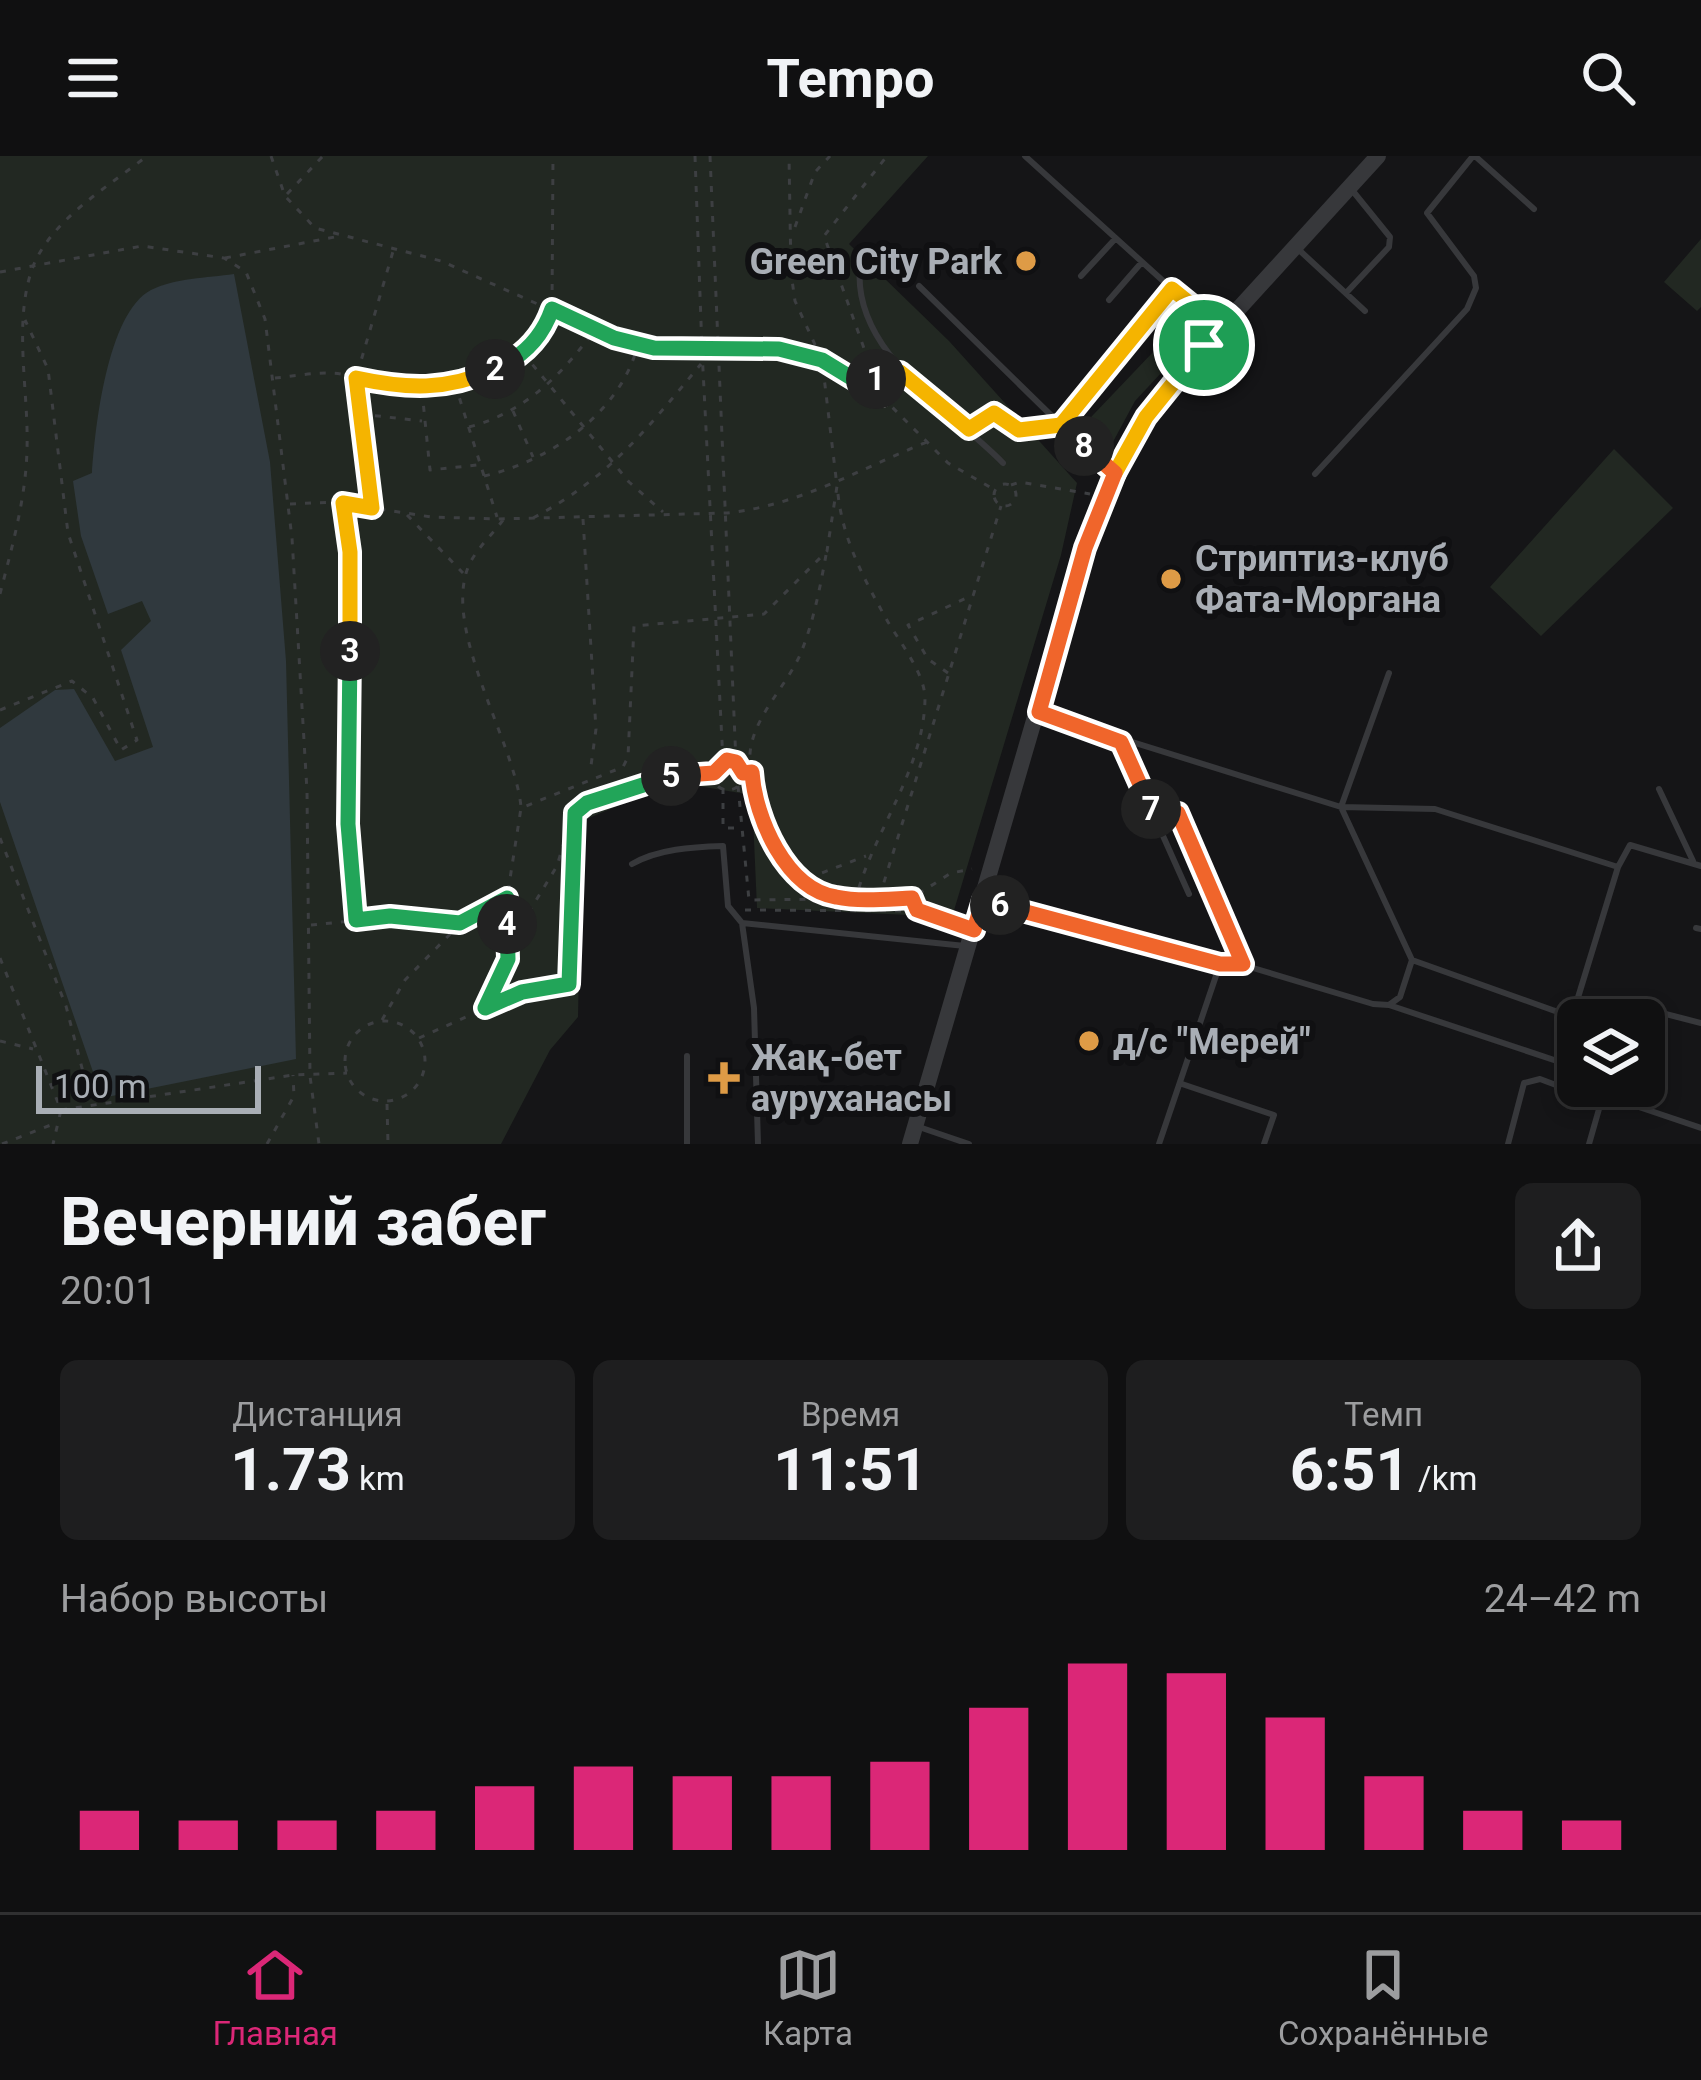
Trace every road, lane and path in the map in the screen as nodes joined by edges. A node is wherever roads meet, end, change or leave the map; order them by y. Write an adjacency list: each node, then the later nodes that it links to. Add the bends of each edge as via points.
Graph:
1 (147, 156): 23 (path, via 53,234)
2 (271, 156): 14 (path)
3 (323, 156): 14 (path)
4 (553, 156): 31 (path)
5 (695, 156): 38 (path)
6 (710, 156): 37 (path)
7 (789, 156): 16 (path)
8 (830, 156): 16 (path, via 815,172)
9 (887, 156): 43 (path, via 824,236)
10 (1025, 156): 18 (lane)
11 (1378, 156): 13 (street)
12 (1474, 156): 15 (lane); 63 (lane, via 1427,213 1474,276 1467,309)
13 (1349, 187): 20 (street); 29 (lane, via 1390,237 1389,248)
14 (284, 196): 17 (path, via 315,228)
15 (1534, 209)
16 (792, 234): 40 (path, via 795,301)
17 (341, 236): 19 (path); 21 (path)
18 (1116, 238): 22 (lane); 26 (lane)
19 (394, 247): 31 (path); 45 (path)
20 (1295, 247): 29 (lane); 34 (street)
21 (224, 258): 23 (path, via 142,246); 44 (path, via 246,272 255,291)
22 (1142, 262): 28 (lane); 30 (lane)
23 (34, 264): 25 (path); 33 (path)
24 (860, 267): 42 (lane, via 858,290)
25 (0, 272)
26 (1081, 276)
27 (920, 286): 53 (lane)
28 (1172, 289): 34 (lane); 53 (lane)
29 (1346, 293): 32 (lane)
30 (1109, 300)
31 (552, 309): 35 (path); 39 (path, via 544,332)
32 (1366, 311)
33 (25, 320): 82 (path, via 27,452); 88 (path, via 48,369 68,533 137,740 121,750 93,698 72,681)
34 (1220, 328): 62 (street, via 1146,417)
35 (594, 329): 36 (path); 47 (path)
36 (638, 344): 38 (path); 54 (path, via 619,390)
37 (719, 348): 38 (path); 40 (path); 74 (path)
38 (702, 350): 41 (path)
39 (522, 352): 46 (path); 47 (path)
40 (822, 360): 49 (path); 66 (path)
41 (703, 362): 59 (path); 76 (path)
42 (900, 372): 43 (path); 56 (lane)
43 (875, 374): 49 (path)
44 (273, 378): 45 (path); 70 (path)
45 (356, 378): 48 (path); 51 (path)
46 (455, 383): 48 (path); 55 (path)
47 (548, 384): 50 (path); 54 (path)
48 (422, 390): 61 (path, via 430,470)
49 (881, 396): 57 (path)
50 (513, 410): 55 (path); 58 (path)
51 (358, 413): 52 (path); 72 (path)
52 (424, 421)
53 (1061, 425): 56 (lane, via 1019,430 994,413); 62 (lane)
54 (583, 426): 58 (path); 59 (path)
55 (469, 427): 61 (path)
56 (969, 429): 60 (lane)
57 (927, 442): 66 (path); 67 (path)
58 (535, 460): 64 (path)
59 (613, 463): 73 (path); 79 (path, via 586,489)
60 (1003, 463)
61 (481, 465): 64 (path)
62 (1115, 473): 89 (street)
63 (1315, 474)
64 (484, 476): 78 (path)
65 (1010, 485): 67 (path); 68 (path); 71 (path, via 1016,498)
66 (837, 486): 74 (path); 80 (path); 106 (path, via 841,526 860,571 925,693 916,743)
67 (994, 490): 71 (path)
68 (1090, 494)
69 (343, 503): 70 (path); 72 (path); 122 (path)
70 (288, 504): 125 (path)
71 (1001, 506): 83 (path)
72 (372, 508): 75 (path)
73 (664, 513): 76 (path); 77 (path)
74 (727, 513): 76 (path); 85 (path)
75 (406, 514): 78 (path); 81 (path)
76 (710, 514): 84 (path)
77 (583, 518): 79 (path); 94 (path, via 596,729)
78 (501, 519): 79 (path); 81 (path)
79 (531, 519)
80 (827, 551): 85 (path, via 764,614); 93 (path, via 800,655 751,747)
81 (466, 576): 101 (path, via 472,652)
82 (0, 594)
83 (974, 594): 87 (path); 87 (path, via 908,625 928,659)
84 (715, 619): 85 (path); 91 (path); 101 (path, via 634,626 623,767)
85 (730, 619): 92 (path)
86 (1389, 673): 100 (lane)
87 (949, 674): 116 (path)
88 (0, 710)
89 (1039, 712): 90 (lane); 118 (street)
90 (1121, 742): 100 (lane); 103 (lane)
91 (723, 761): 92 (path); 95 (path)
92 (736, 762): 96 (path)
93 (752, 772): 96 (path); 111 (path, via 760,813 788,867)
94 (590, 773)
95 (714, 773): 98 (path); 102 (path, via 661,777)
96 (743, 773): 97 (path)
97 (738, 786): 98 (path); 104 (path)
98 (723, 788): 104 (path, via 723,828)
99 (1659, 789): 108 (lane)
100 (1341, 807): 109 (lane, via 1436,809); 129 (lane)
101 (521, 808): 114 (path)
102 (575, 813): 128 (path); 134 (path, via 569,984)
103 (1157, 822): 112 (lane); 131 (lane, via 1178,813)
104 (741, 828): 113 (path, via 749,900)
105 (0, 838): 150 (path, via 66,1006)
106 (867, 855): 111 (path); 115 (path)
107 (632, 864): 124 (lane, via 662,850 723,846 728,906)
108 (1698, 865): 109 (lane, via 1630,845)
109 (1618, 867): 132 (lane)
110 (974, 869): 117 (path, via 951,873)
111 (806, 879): 113 (path)
112 (1189, 894)
113 (831, 897): 115 (path)
114 (507, 898): 123 (path); 128 (path)
115 (856, 898): 116 (path)
116 (879, 898): 117 (path); 121 (path)
117 (912, 898): 120 (path)
118 (983, 900): 126 (street); 130 (lane)
119 (737, 907): 121 (path)
120 (917, 910): 121 (path); 126 (path)
121 (875, 911)
122 (356, 920): 123 (path); 125 (path)
123 (460, 923): 137 (path, via 405,980)
124 (742, 923): 126 (lane); 163 (lane)
125 (310, 925): 146 (path)
126 (971, 939): 156 (street)
127 (0, 958): 141 (path)
128 (508, 959): 134 (path)
129 (1412, 960): 133 (lane, via 1400,997); 135 (lane)
130 (1220, 964): 131 (lane); 147 (lane)
131 (1243, 964): 133 (lane)
132 (1582, 999)
133 (1389, 1005): 143 (lane)
134 (485, 1008): 139 (path)
135 (1557, 1012)
136 (1665, 1014): 138 (lane)
137 (381, 1021): 139 (path, via 399,1022); 144 (path, via 353,1037)
138 (1701, 1023)
139 (419, 1038): 149 (path, via 424,1073 410,1093)
140 (0, 1041): 141 (path)
141 (34, 1049): 153 (path)
142 (687, 1056): 162 (lane)
143 (1557, 1061)
144 (347, 1073): 146 (path); 149 (path, via 362,1094)
145 (293, 1075): 146 (path); 150 (path); 159 (path, via 294,1096)
146 (310, 1076): 160 (path)
147 (1182, 1084): 165 (lane); 166 (lane, via 1274,1115)
148 (1557, 1086): 167 (lane, via 1524,1083)
149 (387, 1101): 161 (path)
150 (92, 1106): 153 (path)
151 (1600, 1107): 168 (lane)
152 (1639, 1107): 155 (lane)
153 (61, 1110): 154 (path)
154 (58, 1123): 157 (path); 158 (path)
155 (1701, 1128)
156 (913, 1135): 164 (lane)
157 (2, 1144)
158 (53, 1144)
159 (267, 1144)
160 (319, 1144)
161 (388, 1144)
162 (687, 1144)
163 (758, 1144)
164 (969, 1144)
165 (1159, 1144)
166 (1264, 1144)
167 (1508, 1144)
168 (1589, 1144)

